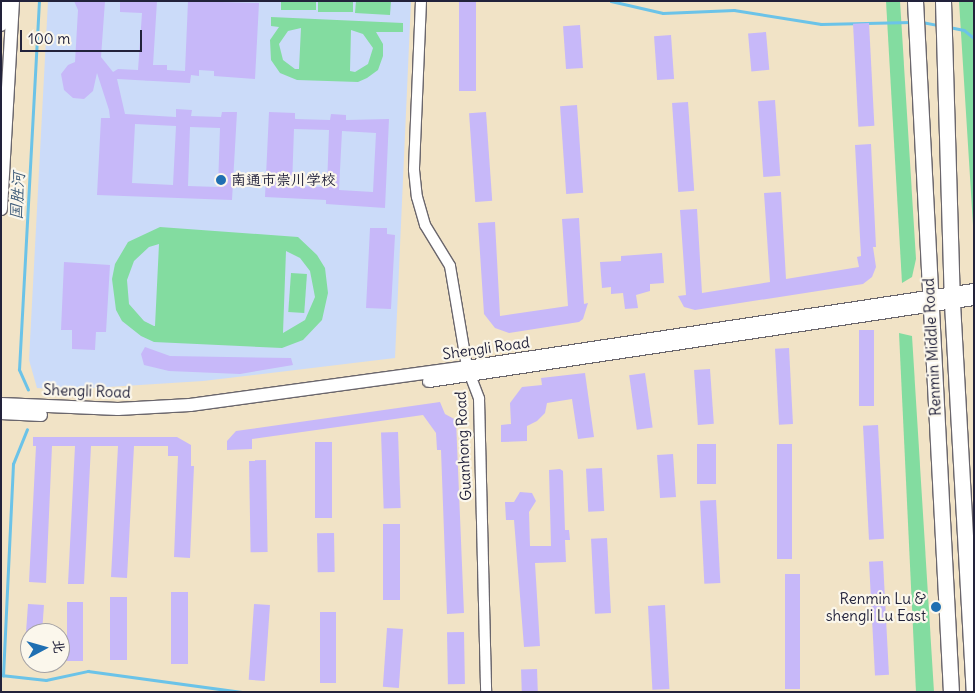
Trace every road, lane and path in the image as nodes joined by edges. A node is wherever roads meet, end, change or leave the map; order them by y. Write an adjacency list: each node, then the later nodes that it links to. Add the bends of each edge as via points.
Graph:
1 (3, 1): 6 (street)
2 (13, 1): 7 (street)
3 (421, 1): 12 (street, Guanhong Road, via 414,170 416,197 425,225 450,266)
4 (914, 1): 11 (main road, Renmin Middle Road)
5 (943, 1): 9 (main road, Renmin Middle Road)
6 (1, 25)
7 (1, 209)
8 (974, 290): 9 (street, Shengli Road)
9 (952, 298): 10 (street, Shengli Road); 11 (street, Shengli Road); 17 (main road, Renmin Middle Road)
10 (974, 299)
11 (930, 301): 12 (street, Shengli Road); 16 (main road, Renmin Middle Road)
12 (470, 371): 13 (street, Shengli Road, via 190,405 118,409); 14 (street, Shengli Road, via 144,416); 15 (street, Guanhong Road, via 479,400)
13 (1, 404)
14 (1, 413)
15 (486, 692)
16 (951, 692)
17 (974, 692)

